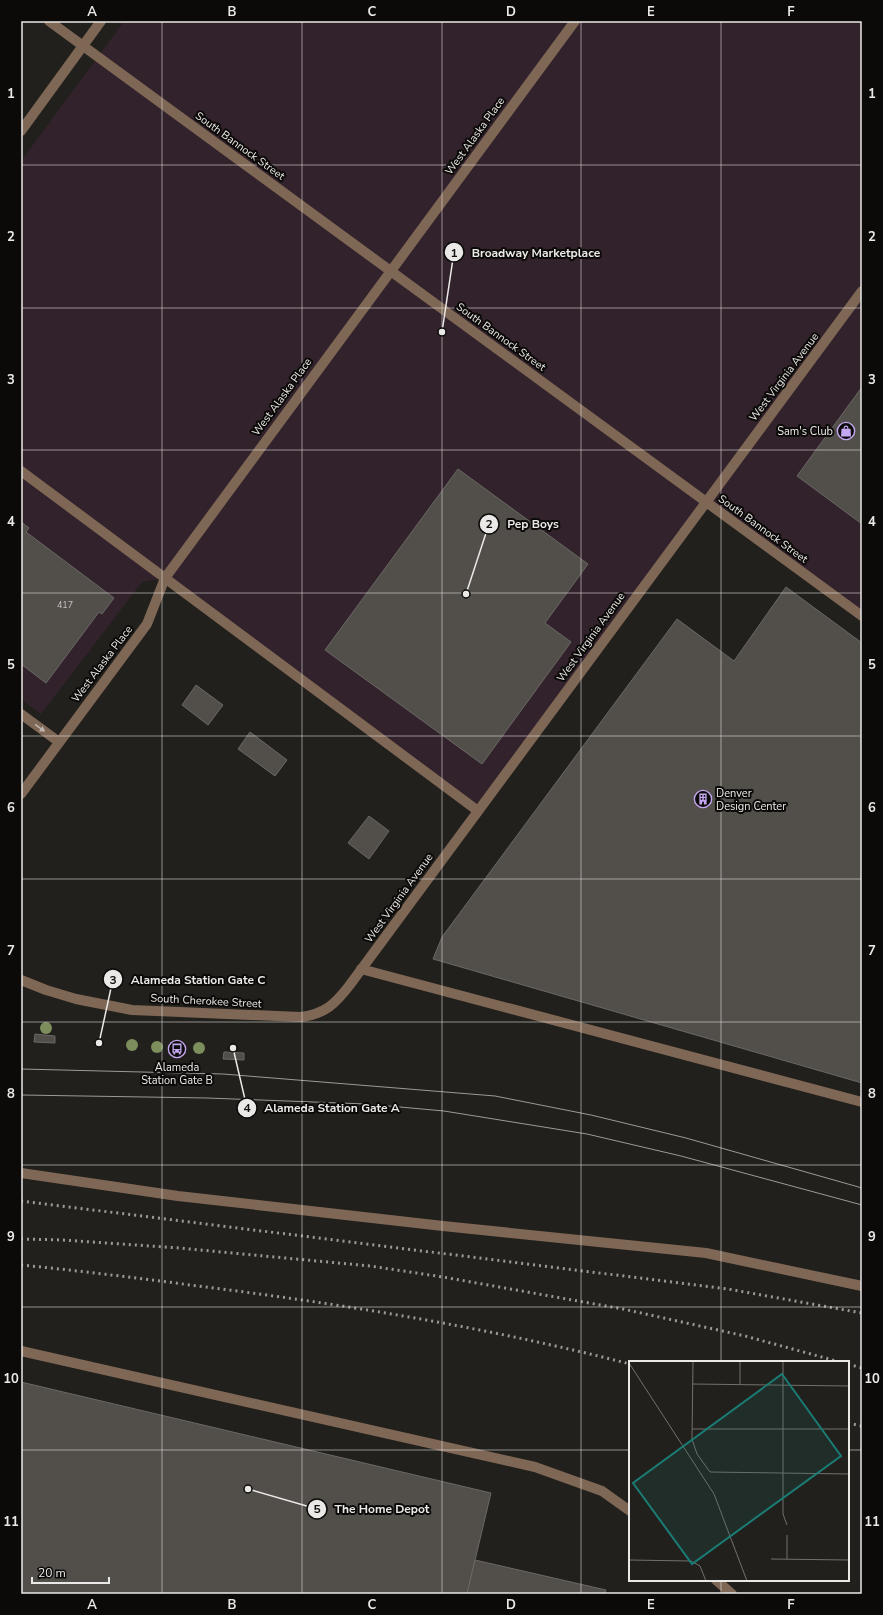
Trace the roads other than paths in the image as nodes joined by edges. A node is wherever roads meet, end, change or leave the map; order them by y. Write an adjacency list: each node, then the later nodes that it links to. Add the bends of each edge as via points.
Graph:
1 (49, 21): 4 (street, South Bannock Street)
2 (101, 21): 4 (street)
3 (575, 21): 6 (street, West Alaska Place)
4 (84, 46): 5 (street); 6 (street, South Bannock Street)
5 (21, 131)
6 (390, 271): 9 (street, South Bannock Street); 10 (street, West Alaska Place)
7 (862, 291): 9 (street, West Virginia Avenue)
8 (21, 471): 10 (street)
9 (706, 502): 11 (street, South Bannock Street); 15 (street, West Virginia Avenue)
10 (164, 578): 13 (street, West Alaska Place, via 147,624); 15 (street)
11 (862, 616)
12 (21, 714): 13 (street, one-way to 13)
13 (59, 742): 14 (street, West Alaska Place)
14 (21, 794)
15 (478, 811): 16 (street, West Virginia Avenue)
16 (361, 969): 18 (street, West Virginia Avenue); 19 (street)
17 (21, 980): 18 (street, South Cherokee Street, via 76,999 132,1010 301,1017 319,1014)
18 (340, 998)
19 (862, 1102)
20 (21, 1173): 21 (street, via 178,1196 706,1253)
21 (862, 1286)
22 (21, 1351): 23 (street, via 535,1467 602,1491)
23 (629, 1510)
24 (717, 1581): 25 (street)
25 (732, 1594)

